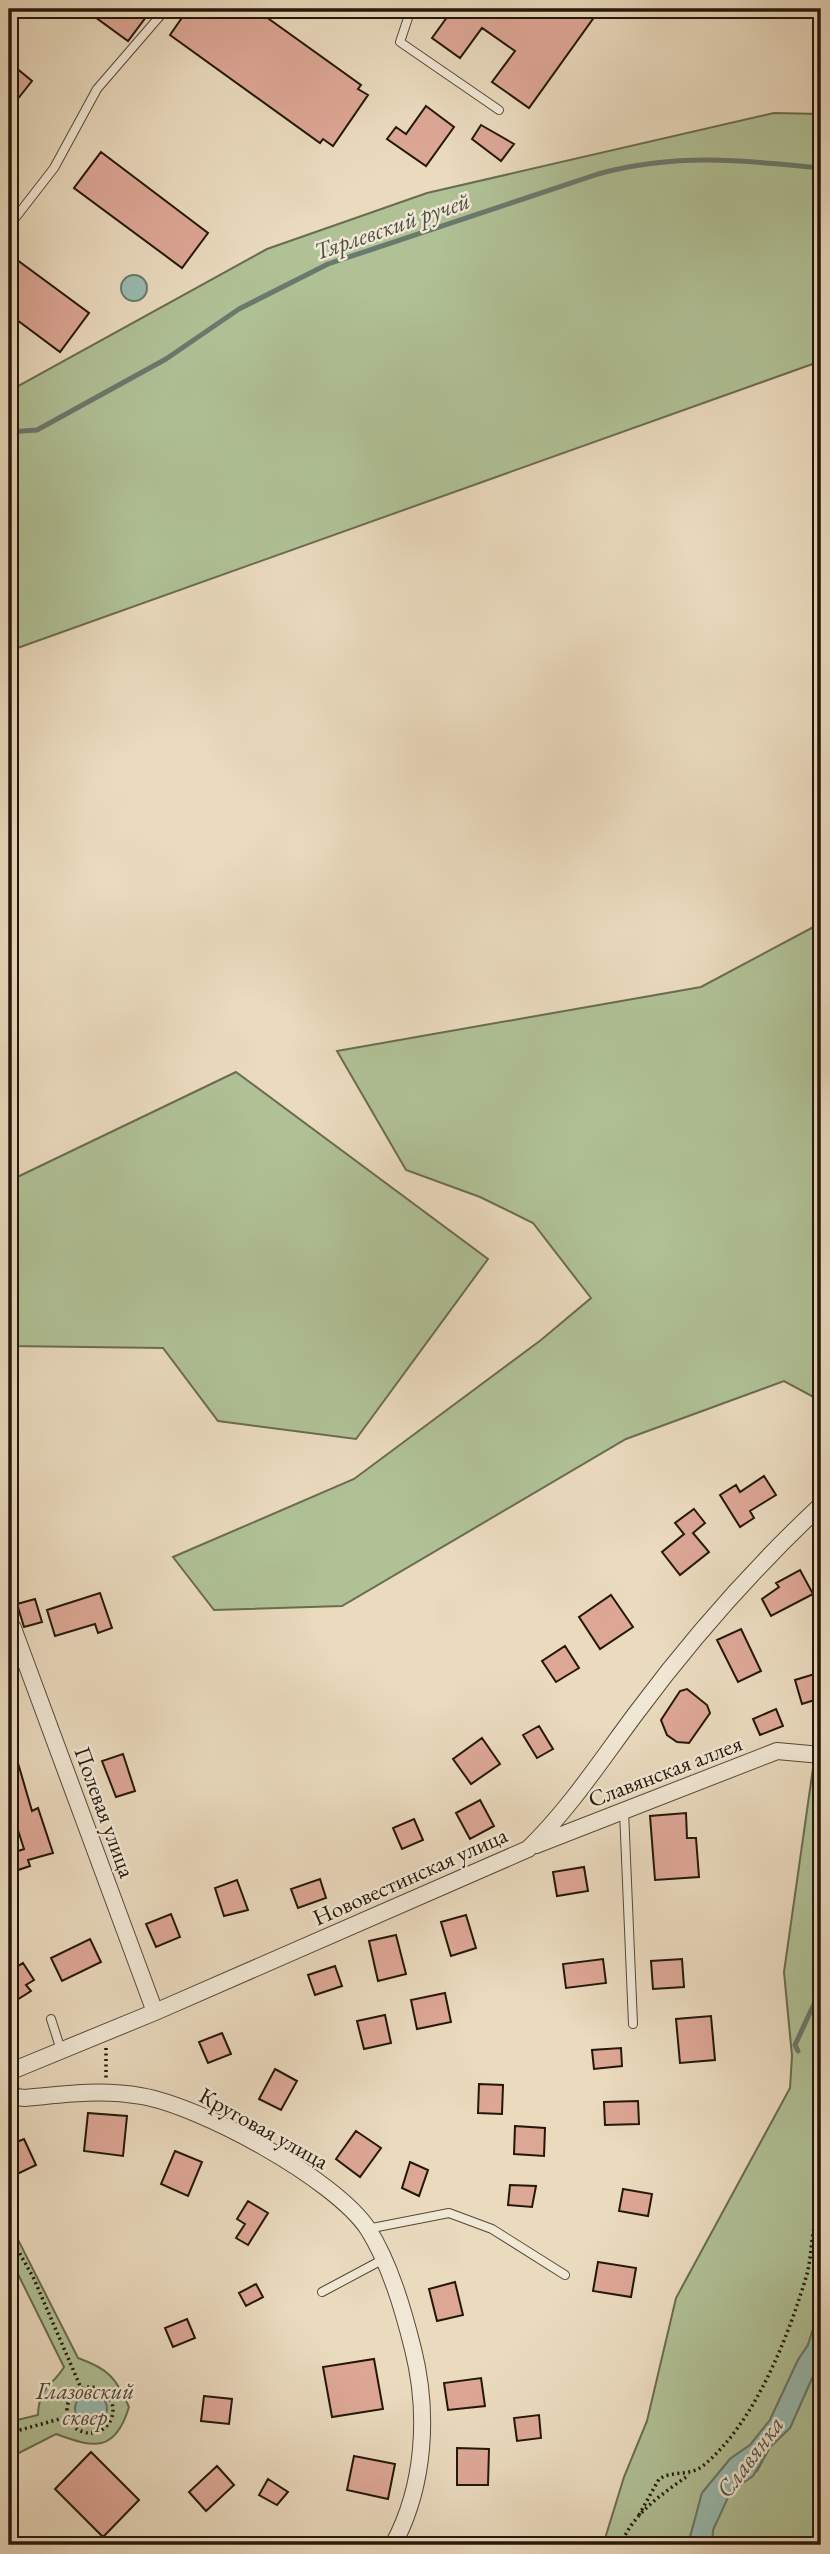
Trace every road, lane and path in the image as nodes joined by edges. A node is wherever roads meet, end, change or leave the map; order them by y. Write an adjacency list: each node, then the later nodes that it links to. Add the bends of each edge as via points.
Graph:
1 (166, 9): 4 (lane, via 97,89 54,168)
2 (411, 9): 3 (lane, via 400,42)
3 (499, 110)
4 (9, 226)
5 (821, 1505): 9 (street, Нововестинская улица, via 716,1614 638,1710 562,1815)
6 (13, 1628): 10 (street, Полевая улица)
7 (821, 1755): 8 (street, Славянская аллея, via 777,1751)
8 (624, 1811): 9 (street, Славянская аллея); 12 (lane)
9 (528, 1849): 10 (street, Нововестинская улица)
10 (155, 2012): 13 (street, Нововестинская улица)
11 (51, 2020): 14 (lane)
12 (633, 2024)
13 (106, 2031): 14 (street, Нововестинская улица); 16 (path)
14 (61, 2050): 15 (street, Нововестинская улица)
15 (9, 2072)
16 (107, 2092): 17 (street, Круговая улица); 19 (street, Круговая улица, via 144,2096 228,2129 317,2182)
17 (11, 2095)
18 (821, 2206): 27 (path, via 812,2230 806,2277 754,2406 727,2443)
19 (368, 2229): 21 (street, Круговая улица); 22 (lane, via 449,2213 524,2246)
20 (9, 2234): 24 (path, via 34,2279)
21 (382, 2260): 23 (lane); 29 (street, Круговая улица, via 398,2297 420,2378 422,2421 420,2464)
22 (565, 2276)
23 (322, 2292)
24 (81, 2388): 25 (path, via 69,2399); 25 (path, via 106,2393 113,2406 112,2419 98,2433 85,2433)
25 (67, 2417): 26 (path)
26 (9, 2433)
27 (693, 2472): 28 (path); 28 (path, via 662,2477)
28 (639, 2515): 30 (path)
29 (393, 2545)
30 (621, 2545)

